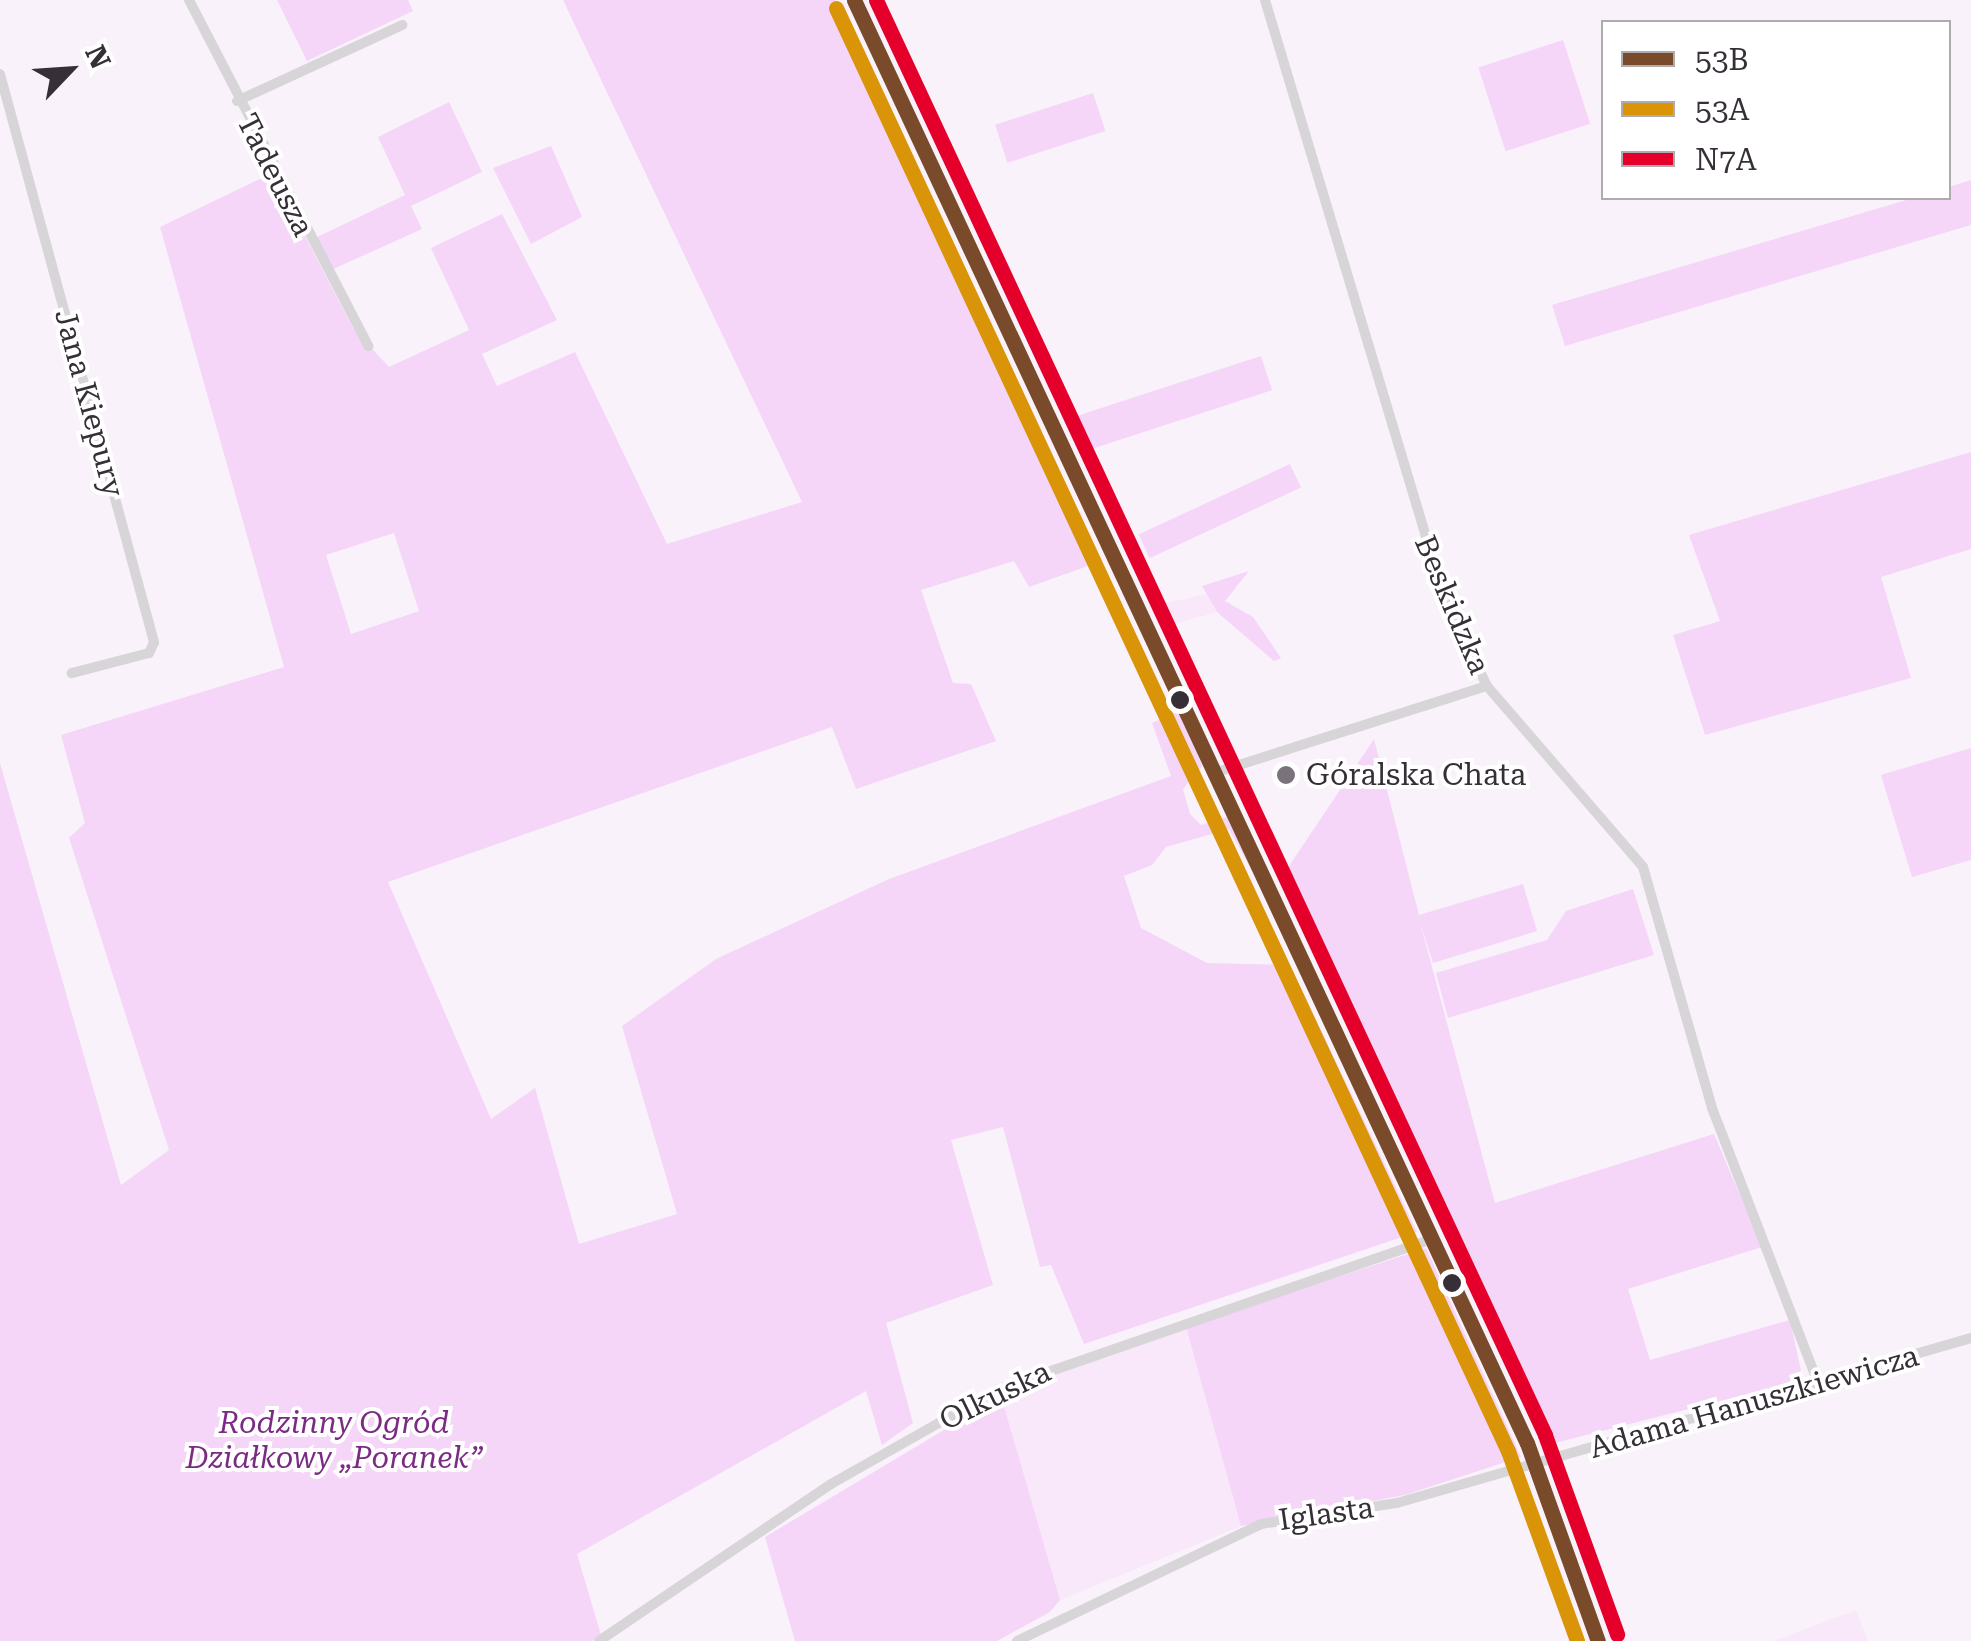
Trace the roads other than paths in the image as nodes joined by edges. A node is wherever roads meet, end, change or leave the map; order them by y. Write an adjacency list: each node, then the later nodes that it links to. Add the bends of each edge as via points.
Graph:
1 (189, 0): 6 (street, Tadeusza)
2 (854, 0): 10 (main road)
3 (1265, 0): 9 (street, Beskidzka, via 1409,504)
4 (402, 24): 6 (street)
5 (0, 74): 8 (street, Jana Kiepury, via 154,642 149,653)
6 (237, 101): 7 (street, Tadeusza)
7 (368, 346)
8 (72, 673)
9 (1488, 686): 10 (street); 13 (street, Beskidzka, via 1644,867 1712,1108)
10 (1217, 772): 11 (main road)
11 (1433, 1239): 14 (main road); 15 (street, Olkuska, via 1000,1389 830,1484)
12 (1971, 1338): 13 (street, Adama Hanuszkiewicza)
13 (1818, 1383): 14 (street, Adama Hanuszkiewicza)
14 (1536, 1462): 16 (street, Iglasta, via 1378,1508 1261,1524); 17 (main road)
15 (599, 1641)
16 (1018, 1641)
17 (1598, 1641)

